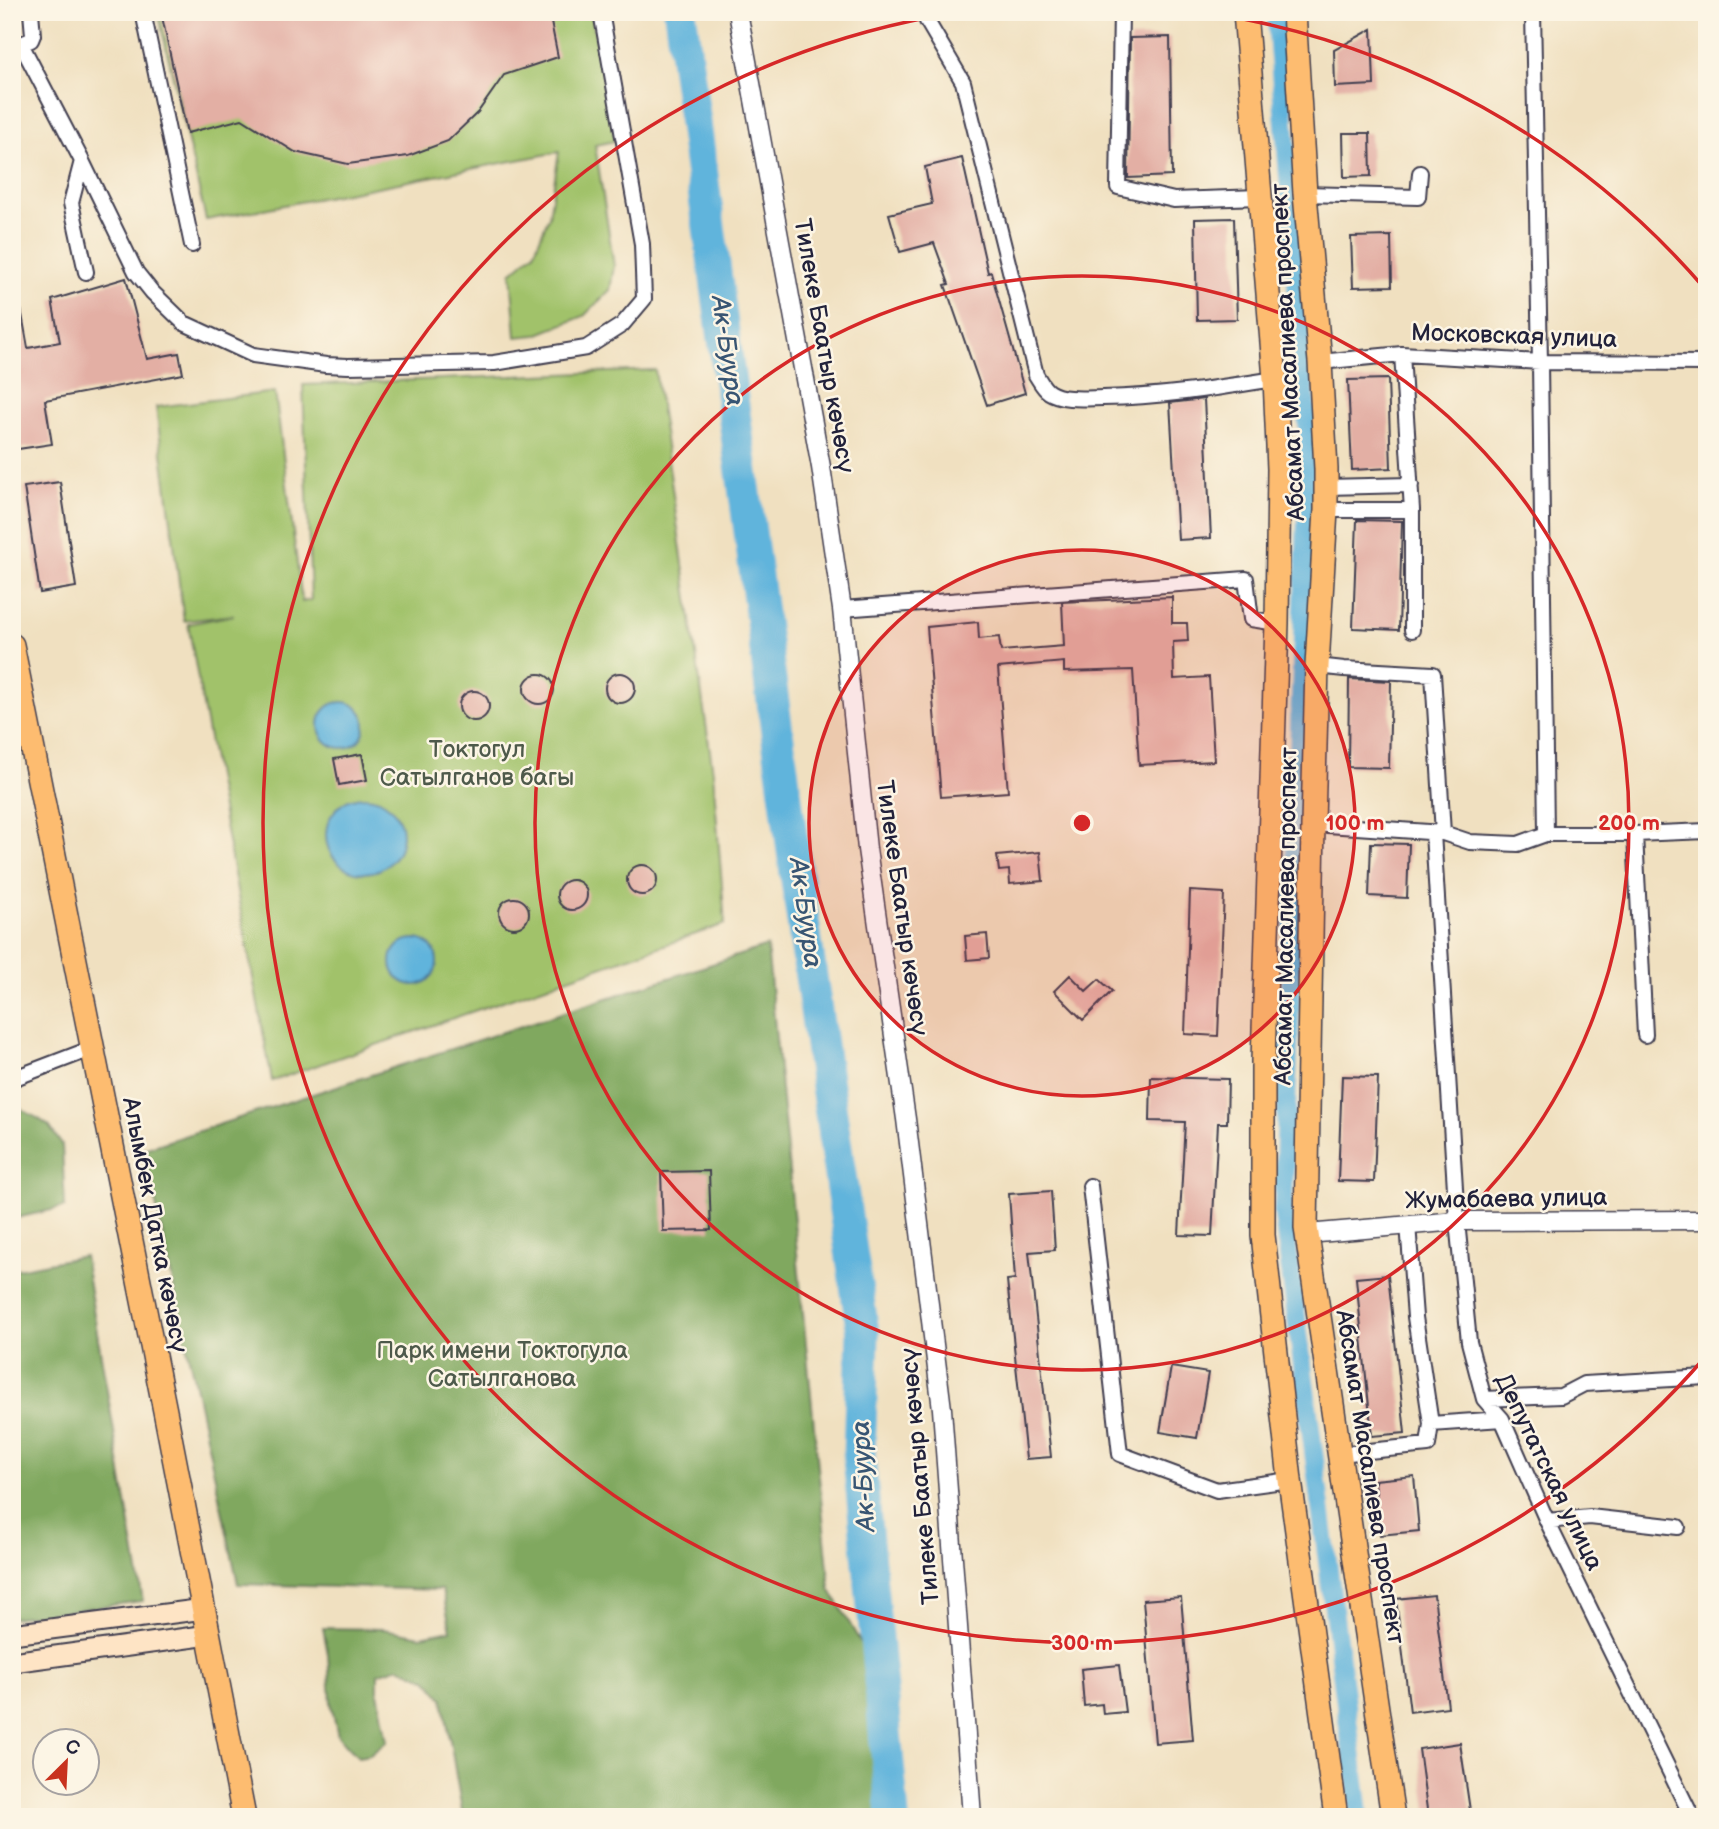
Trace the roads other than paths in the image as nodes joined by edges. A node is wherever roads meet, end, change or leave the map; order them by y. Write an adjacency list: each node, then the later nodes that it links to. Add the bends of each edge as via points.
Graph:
1 (31, 12): 10 (street, via 31,40)
2 (143, 12): 15 (street)
3 (601, 12): 11 (street, via 642,244 644,299 622,325 586,348 494,363 348,366 253,355 184,323 152,292 136,272)
4 (738, 12): 26 (street, Тилеке Баатыр көчөсү, via 821,467)
5 (924, 12): 21 (street, via 962,82 1036,375 1048,391 1086,398 1147,397)
6 (1121, 12): 14 (street, via 1118,187 1174,201)
7 (1245, 12): 14 (main road, Абсамат Масалиева проспект)
8 (1294, 12): 13 (main road, Абсамат Масалиева проспект)
9 (1533, 12): 19 (street)
10 (16, 44): 11 (street)
11 (82, 161): 16 (street, via 71,203)
12 (1420, 173): 13 (street, via 1418,198)
13 (1305, 194): 18 (main road, Абсамат Масалиева проспект)
14 (1259, 197): 21 (main road, Абсамат Масалиева проспект)
15 (192, 245)
16 (86, 272)
17 (1402, 354): 18 (street, Московская улица); 19 (street, Московская улица); 22 (street)
18 (1320, 362): 23 (main road, Абсамат Масалиева проспект)
19 (1540, 362): 20 (street, Московская улица); 35 (street)
20 (1707, 363)
21 (1275, 379): 27 (main road, Абсамат Масалиева проспект)
22 (1411, 485): 23 (street); 25 (street)
23 (1326, 486): 24 (main road, Абсамат Масалиева проспект)
24 (1326, 510): 25 (street); 30 (main road, Абсамат Масалиева проспект)
25 (1412, 510): 28 (street)
26 (842, 609): 27 (street, via 1246,579 1251,619); 59 (street, Тилеке Баатыр көчөсү, via 867,849 942,1409)
27 (1277, 622): 50 (main road, Абсамат Масалиева проспект, via 1262,1061 1264,1235)
28 (1412, 630)
29 (12, 645): 31 (main road, Алымбек Датка көчөсү)
30 (1317, 666): 32 (main road, Абсамат Масалиева проспект); 34 (street, Депутатская улица, via 1433,674)
31 (20, 727): 38 (main road, Алымбек Датка көчөсү)
32 (1313, 824): 34 (street); 44 (main road, Абсамат Масалиева проспект)
33 (1707, 831): 36 (street)
34 (1438, 833): 35 (street, via 1471,842 1518,844); 42 (street, Депутатская улица)
35 (1546, 834): 36 (street)
36 (1635, 834): 37 (street)
37 (1645, 1035)
38 (93, 1048): 39 (street); 53 (main road, Алымбек Датка көчөсү)
39 (12, 1079)
40 (1090, 1186): 50 (street, via 1120,1454 1217,1490)
41 (1707, 1220): 42 (street, Жумабаева улица)
42 (1457, 1221): 43 (street, Жумабаева улица); 46 (street, Депутатская улица, via 1469,1342)
43 (1408, 1224): 44 (street, Жумабаева улица); 48 (street, via 1415,1317)
44 (1307, 1234): 49 (main road, Абсамат Масалиева проспект)
45 (1707, 1377): 46 (street, via 1584,1384 1561,1395)
46 (1484, 1399): 47 (street, Депутатская улица)
47 (1502, 1419): 48 (street); 51 (street, Депутатская улица)
48 (1431, 1424): 49 (street, via 1428,1445)
49 (1339, 1454): 61 (main road, Абсамат Масалиева проспект)
50 (1290, 1479): 60 (main road, Абсамат Масалиева проспект)
51 (1547, 1521): 52 (street, via 1590,1517); 57 (street, Депутатская улица)
52 (1678, 1527)
53 (204, 1609): 54 (main road); 55 (main road, Алымбек Датка көчөсү)
54 (12, 1634)
55 (209, 1635): 56 (main road); 58 (main road, Алымбек Датка көчөсү)
56 (12, 1662)
57 (1690, 1813)
58 (244, 1817)
59 (972, 1817)
60 (1336, 1817)
61 (1393, 1817)

